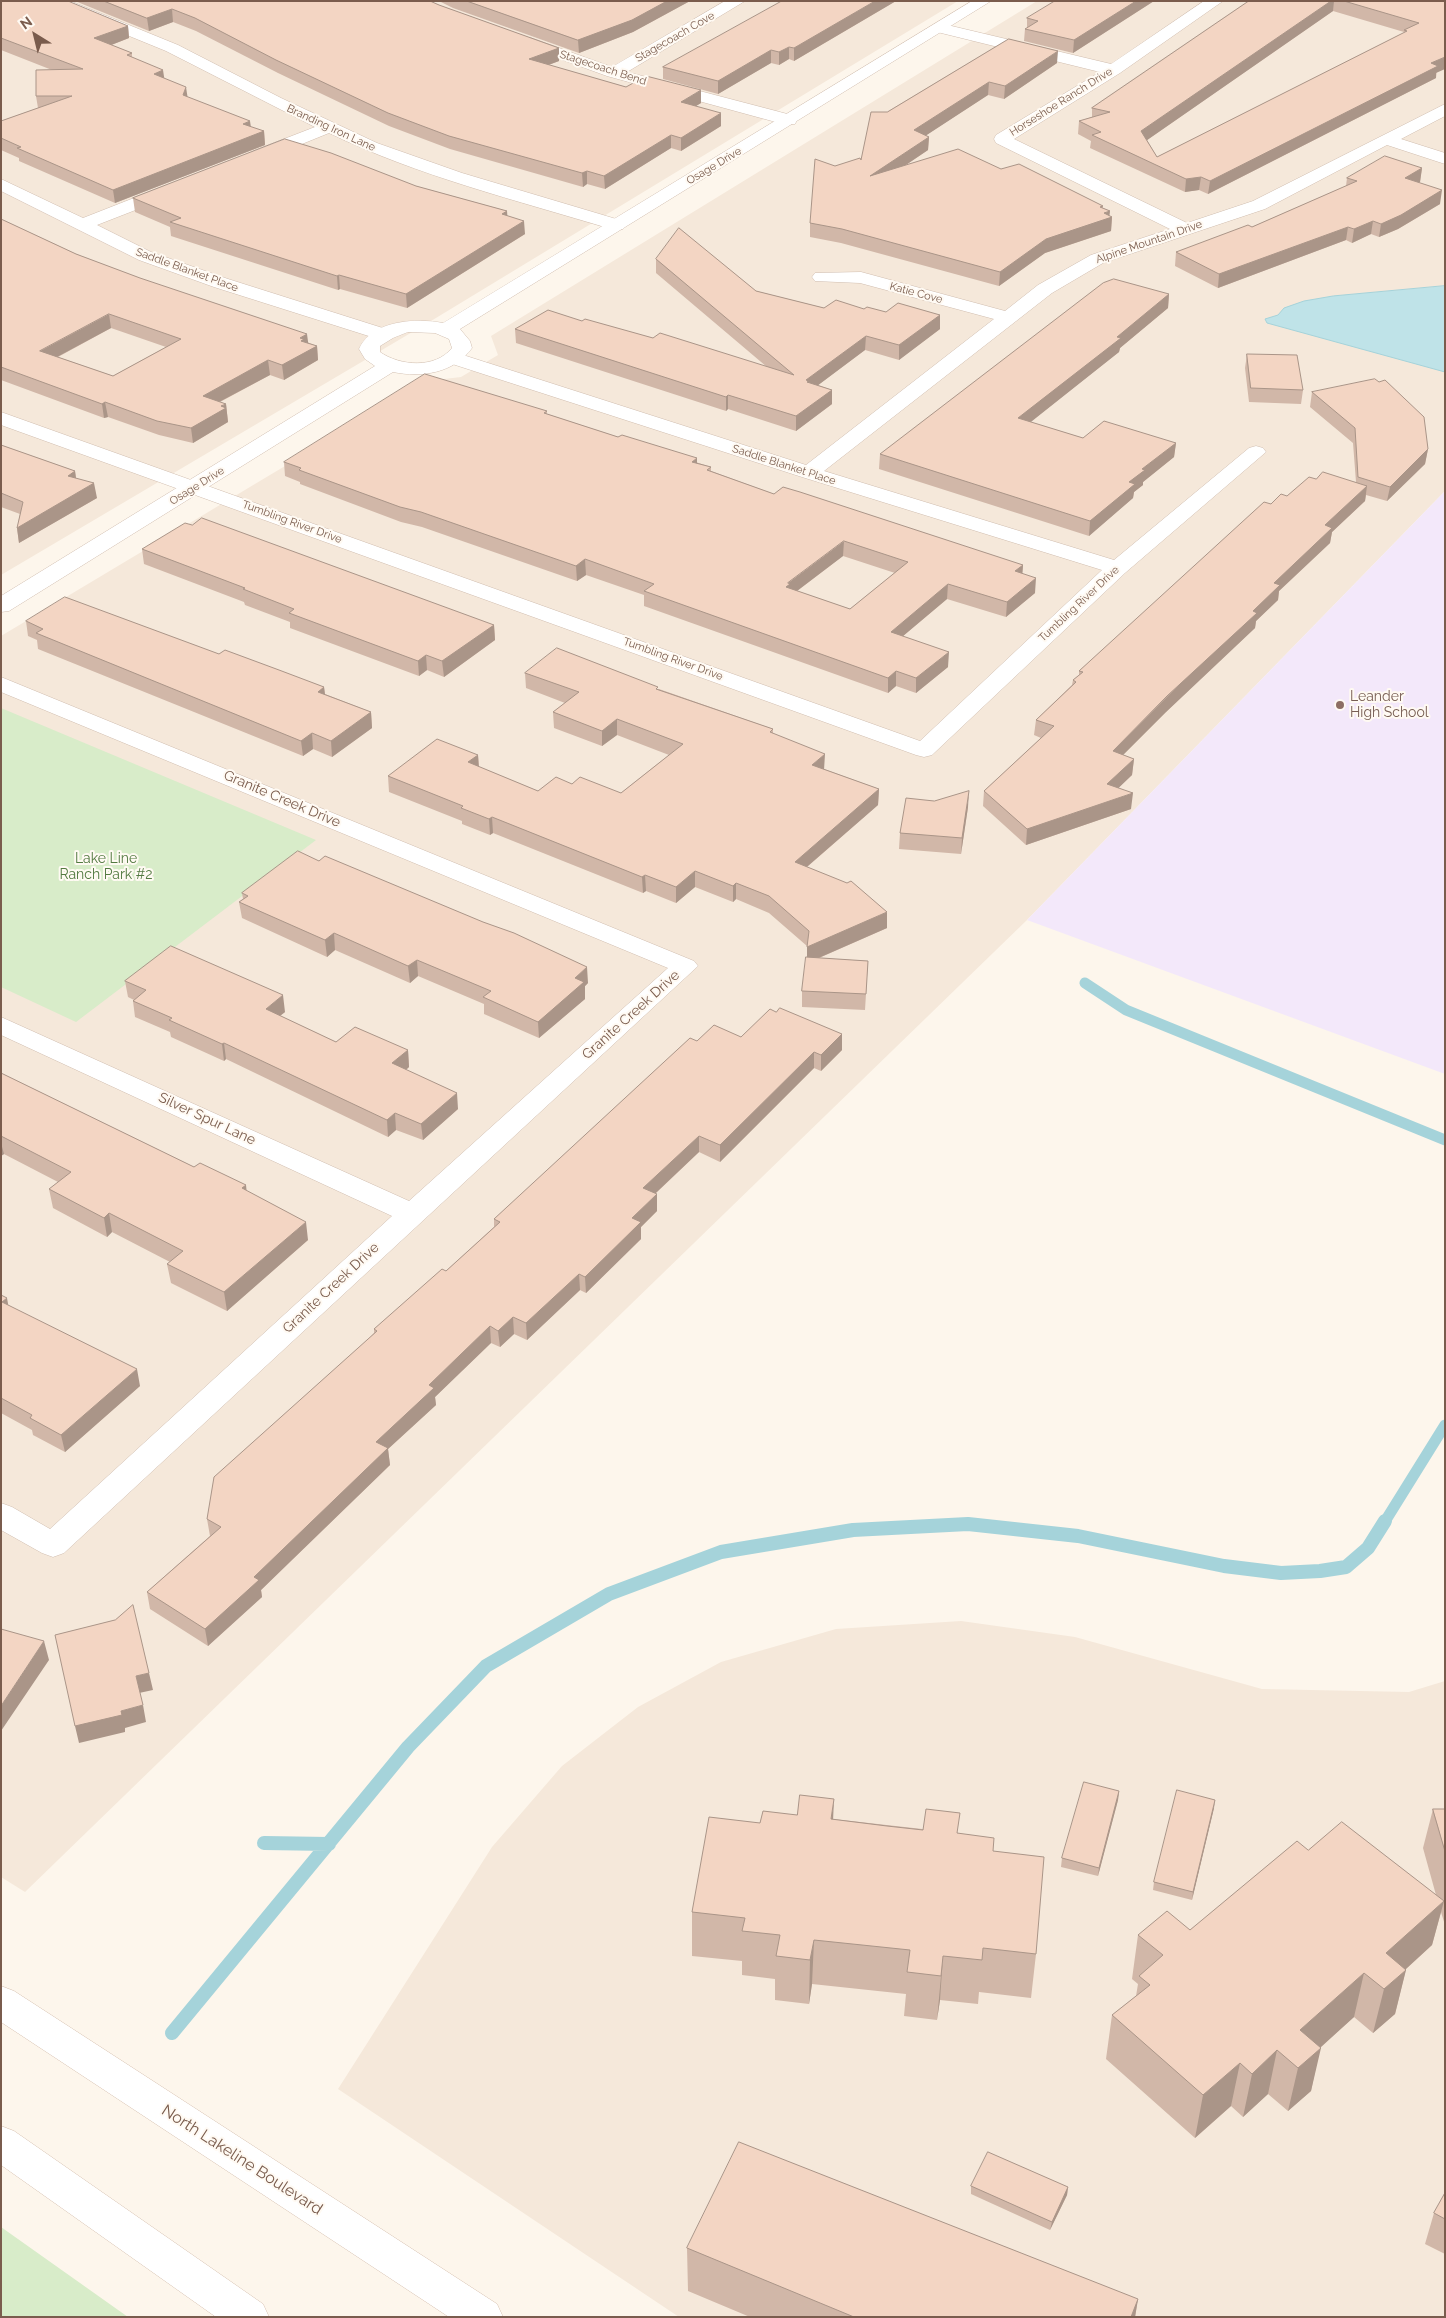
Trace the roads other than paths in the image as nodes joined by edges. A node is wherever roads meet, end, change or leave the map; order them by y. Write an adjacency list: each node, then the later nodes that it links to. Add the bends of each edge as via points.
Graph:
1 (56, 1): 11 (street, Branding Iron Lane, via 172,48)
2 (737, 1): 8 (street, Stagecoach Cove)
3 (983, 1): 5 (street, Osage Drive)
4 (1215, 1): 7 (street, Horseshoe Ranch Drive)
5 (939, 28): 7 (street); 10 (street, Osage Drive)
6 (511, 36): 8 (street, Stagecoach Bend)
7 (1114, 70): 19 (street, Horseshoe Ranch Drive, via 1002,139)
8 (613, 73): 10 (street, Stagecoach Bend)
9 (1445, 109): 12 (street, Alpine Mountain Drive)
10 (789, 120): 18 (street, Osage Drive)
11 (330, 128): 14 (street); 18 (street, Branding Iron Lane, via 371,147 456,177)
12 (1388, 140): 13 (street); 19 (street, Alpine Mountain Drive, via 1259,205)
13 (1445, 159)
14 (247, 160)
15 (1, 184): 17 (street, Saddle Blanket Place)
16 (182, 185): 17 (street)
17 (81, 225): 23 (street, Saddle Blanket Place, via 145,256)
18 (617, 225): 22 (street, Osage Drive)
19 (1185, 229): 21 (street, Alpine Mountain Drive, via 1097,259 1045,289)
20 (821, 277): 21 (street, Katie Cove, via 861,278)
21 (1010, 318): 28 (street, Alpine Mountain Drive)
22 (445, 330): 23 (street, via 412,326); 24 (street, via 462,342 459,353)
23 (382, 334): 25 (street, via 370,345 370,351 374,357)
24 (453, 358): 25 (street, via 417,368); 28 (street, Saddle Blanket Place)
25 (391, 365): 29 (street, Osage Drive)
26 (1, 418): 29 (street, Tumbling River Drive)
27 (1256, 452): 30 (street, Tumbling River Drive)
28 (809, 473): 30 (street, Saddle Blanket Place)
29 (195, 487): 30 (street, Tumbling River Drive, via 924,750); 31 (street, Osage Drive)
30 (1117, 568)
31 (1, 606)
32 (1, 684): 34 (street, Granite Creek Drive, via 685,966)
33 (1, 1025): 34 (street, Silver Spur Lane)
34 (412, 1214): 35 (street, Granite Creek Drive, via 54,1545)
35 (1, 1515)
36 (1, 2002): 39 (street, North Lakeline Boulevard)
37 (1, 2142): 38 (street)
38 (249, 2317)
39 (483, 2317)

